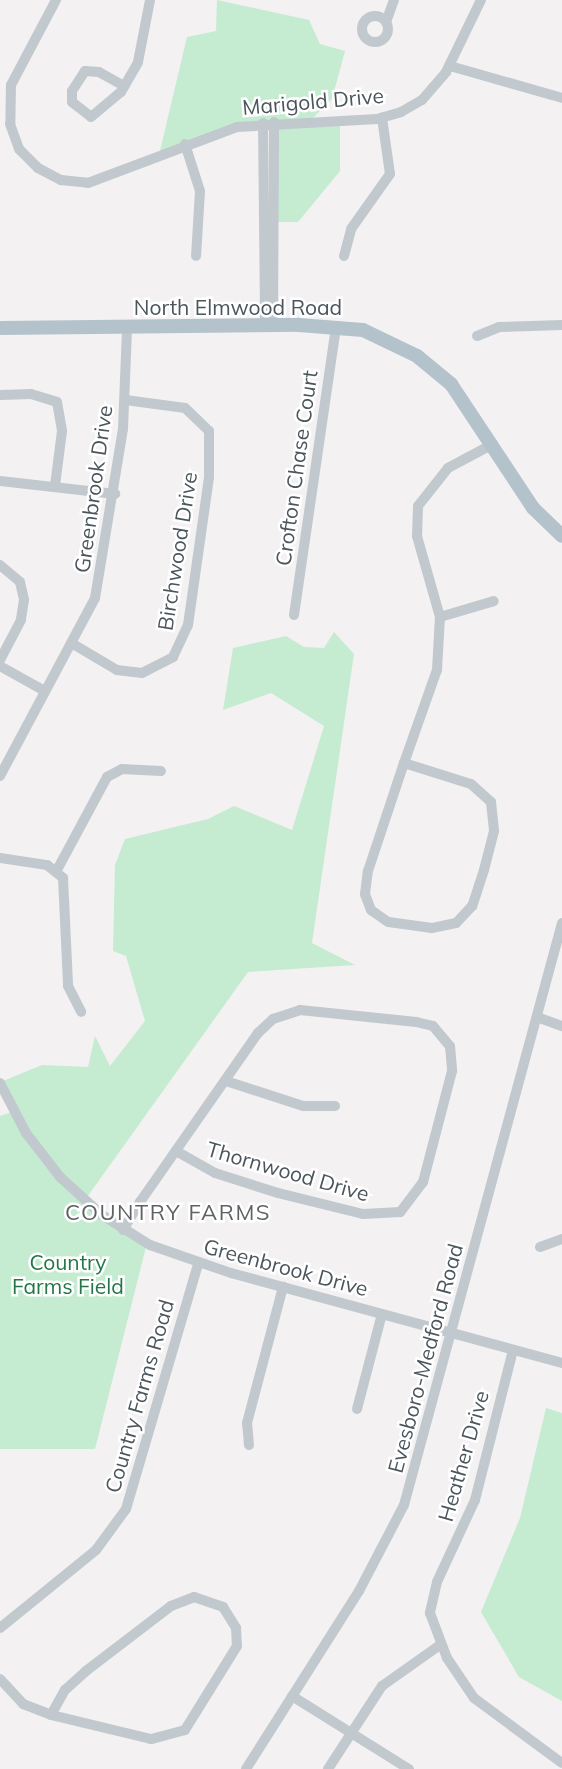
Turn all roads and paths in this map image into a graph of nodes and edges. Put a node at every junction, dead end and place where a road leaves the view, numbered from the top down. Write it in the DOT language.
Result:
graph roads {
  1 [pos="56,0"];
  2 [pos="150,0"];
  3 [pos="394,0"];
  4 [pos="481,0"];
  5 [pos="386,22"];
  6 [pos="450,66"];
  7 [pos="124,86"];
  8 [pos="562,98"];
  9 [pos="382,118"];
  10 [pos="5,120"];
  11 [pos="268,122"];
  12 [pos="185,144"];
  13 [pos="196,256"];
  14 [pos="344,256"];
  15 [pos="269,325"];
  16 [pos="562,325"];
  17 [pos="336,327"];
  18 [pos="0,328"];
  19 [pos="127,328"];
  20 [pos="477,336"];
  21 [pos="0,395"];
  22 [pos="126,400"];
  23 [pos="493,444"];
  24 [pos="0,481"];
  25 [pos="55,486"];
  26 [pos="115,494"];
  27 [pos="562,536"];
  28 [pos="0,565"];
  29 [pos="494,601"];
  30 [pos="294,615"];
  31 [pos="440,617"];
  32 [pos="73,644"];
  33 [pos="0,660"];
  34 [pos="0,666"];
  35 [pos="45,692"];
  36 [pos="404,763"];
  37 [pos="1,770"];
  38 [pos="161,771"];
  39 [pos="0,858"];
  40 [pos="57,870"];
  41 [pos="562,923"];
  42 [pos="81,1012"];
  43 [pos="537,1017"];
  44 [pos="562,1026"];
  45 [pos="225,1081"];
  46 [pos="0,1083"];
  47 [pos="335,1106"];
  48 [pos="176,1151"];
  49 [pos="123,1230"];
  50 [pos="562,1239"];
  51 [pos="540,1247"];
  52 [pos="198,1264"];
  53 [pos="283,1287"];
  54 [pos="382,1314"];
  55 [pos="453,1334"];
  56 [pos="513,1350"];
  57 [pos="562,1363"];
  58 [pos="357,1409"];
  59 [pos="249,1445"];
  60 [pos="0,1628"];
  61 [pos="440,1645"];
  62 [pos="0,1679"];
  63 [pos="292,1696"];
  64 [pos="51,1715"];
  65 [pos="350,1732"];
  66 [pos="562,1763"];
  67 [pos="246,1769"];
  68 [pos="328,1769"];
  69 [pos="409,1769"];
  1 -- 10 [label="street, Marigold Drive"];
  2 -- 7 [label="street"];
  3 -- 5 [label="street"];
  4 -- 6 [label="street, Marigold Drive"];
  6 -- 8 [label="street"];
  6 -- 9 [label="street, Marigold Drive"];
  7 -- 7 [label="street"];
  9 -- 11 [label="street, Marigold Drive"];
  9 -- 14 [label="street"];
  10 -- 12 [label="street, Marigold Drive"];
  11 -- 12 [label="street, Marigold Drive"];
  11 -- 15 [label="street"];
  12 -- 13 [label="street"];
  15 -- 17 [label="main road, North Elmwood Road"];
  15 -- 19 [label="main road, North Elmwood Road"];
  16 -- 20 [label="street"];
  17 -- 23 [label="main road, North Elmwood Road"];
  17 -- 30 [label="street, Crofton Chase Court"];
  18 -- 19 [label="main road, North Elmwood Road"];
  19 -- 22 [label="street, Greenbrook Drive"];
  21 -- 25 [label="street"];
  22 -- 26 [label="street, Greenbrook Drive"];
  22 -- 32 [label="street, Birchwood Drive"];
  23 -- 27 [label="main road, North Elmwood Road"];
  23 -- 31 [label="street"];
  24 -- 25 [label="street"];
  25 -- 26 [label="street"];
  26 -- 32 [label="street, Greenbrook Drive"];
  28 -- 33 [label="street"];
  29 -- 31 [label="street"];
  31 -- 36 [label="street"];
  32 -- 35 [label="street, Greenbrook Drive"];
  34 -- 35 [label="street"];
  35 -- 37 [label="street, Greenbrook Drive"];
  36 -- 36 [label="street"];
  38 -- 40 [label="street"];
  39 -- 40 [label="street"];
  40 -- 42 [label="street"];
  41 -- 43 [label="street, Evesboro-Medford Road"];
  43 -- 44 [label="street"];
  43 -- 55 [label="street, Evesboro-Medford Road"];
  45 -- 47 [label="street"];
  45 -- 48 [label="street, Thornwood Drive"];
  45 -- 48 [label="street, Thornwood Drive"];
  46 -- 49 [label="street, Greenbrook Drive"];
  48 -- 49 [label="street, Thornwood Drive"];
  49 -- 52 [label="street, Greenbrook Drive"];
  50 -- 51 [label="street"];
  52 -- 53 [label="street, Greenbrook Drive"];
  52 -- 60 [label="street, Country Farms Road"];
  53 -- 54 [label="street, Greenbrook Drive"];
  53 -- 59 [label="street"];
  54 -- 55 [label="street, Greenbrook Drive"];
  54 -- 58 [label="street"];
  55 -- 56 [label="street, Greenbrook Drive"];
  55 -- 63 [label="street, Evesboro-Medford Road"];
  56 -- 57 [label="street, Greenbrook Drive"];
  56 -- 61 [label="street, Heather Drive"];
  61 -- 65 [label="street"];
  61 -- 66 [label="street, Heather Drive"];
  62 -- 64 [label="street"];
  63 -- 65 [label="street"];
  63 -- 67 [label="street, Evesboro-Medford Road"];
  64 -- 64 [label="street"];
  65 -- 68 [label="street"];
  65 -- 69 [label="street"];
}
